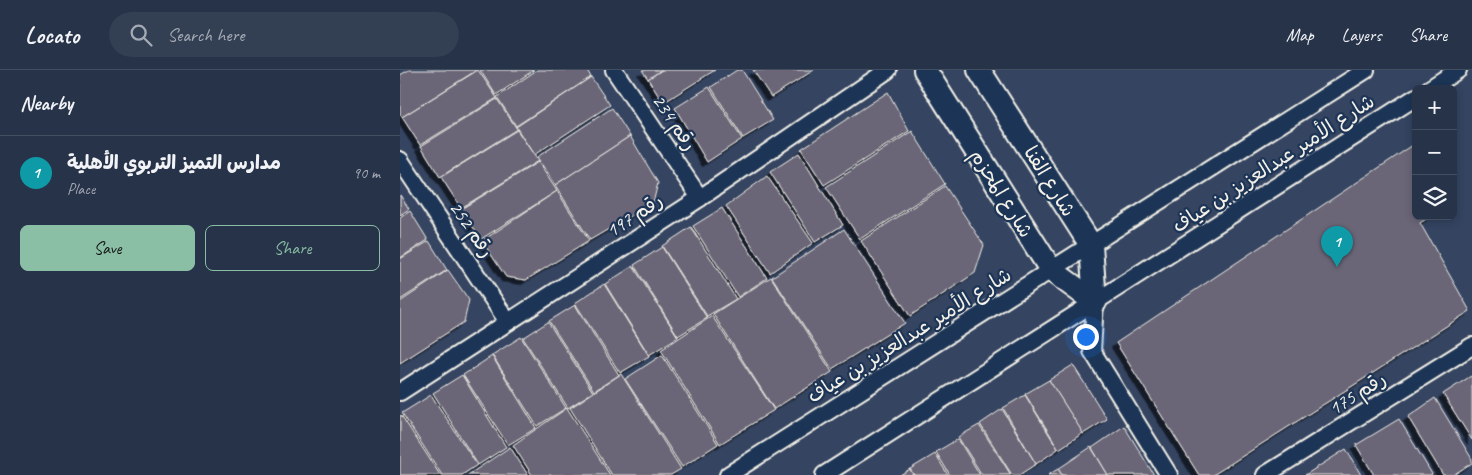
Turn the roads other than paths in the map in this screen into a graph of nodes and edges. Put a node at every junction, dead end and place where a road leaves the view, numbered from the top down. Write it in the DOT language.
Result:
graph roads {
  1 [pos="614,70"];
  2 [pos="888,70"];
  3 [pos="925,70"];
  4 [pos="979,70"];
  5 [pos="1366,70"];
  6 [pos="1458,70"];
  7 [pos="1435,85"];
  8 [pos="1412,100"];
  9 [pos="400,160"];
  10 [pos="700,198"];
  11 [pos="1091,245"];
  12 [pos="1051,270"];
  13 [pos="1095,302"];
  14 [pos="508,322"];
  15 [pos="1472,346"];
  16 [pos="400,392"];
  17 [pos="728,475"];
  18 [pos="824,475"];
  19 [pos="1169,475"];
  20 [pos="1264,475"];
  1 -- 10 [label="street, رقم 234"];
  2 -- 10 [label="street, رقم 197"];
  3 -- 12 [label="street, شارع المحزم"];
  4 -- 11 [label="street, شارع القنا"];
  5 -- 11 [label="street, شارع الأمير عبدالعزيز بن عياف"];
  6 -- 7 [label="street"];
  8 -- 13 [label="street, شارع الأمير عبدالعزيز بن عياف"];
  9 -- 14 [label="street, رقم 252"];
  10 -- 14 [label="street, رقم 197"];
  11 -- 12 [label="street, شارع الأمير عبدالعزيز بن عياف"];
  11 -- 13 [label="street, شارع القنا"];
  12 -- 13 [label="street, شارع المحزم"];
  12 -- 17 [label="street, شارع الأمير عبدالعزيز بن عياف"];
  13 -- 18 [label="street, شارع الأمير عبدالعزيز بن عياف"];
  13 -- 19 [label="street"];
  14 -- 16 [label="street, رقم 197"];
  15 -- 20 [label="street, رقم 175"];
}
